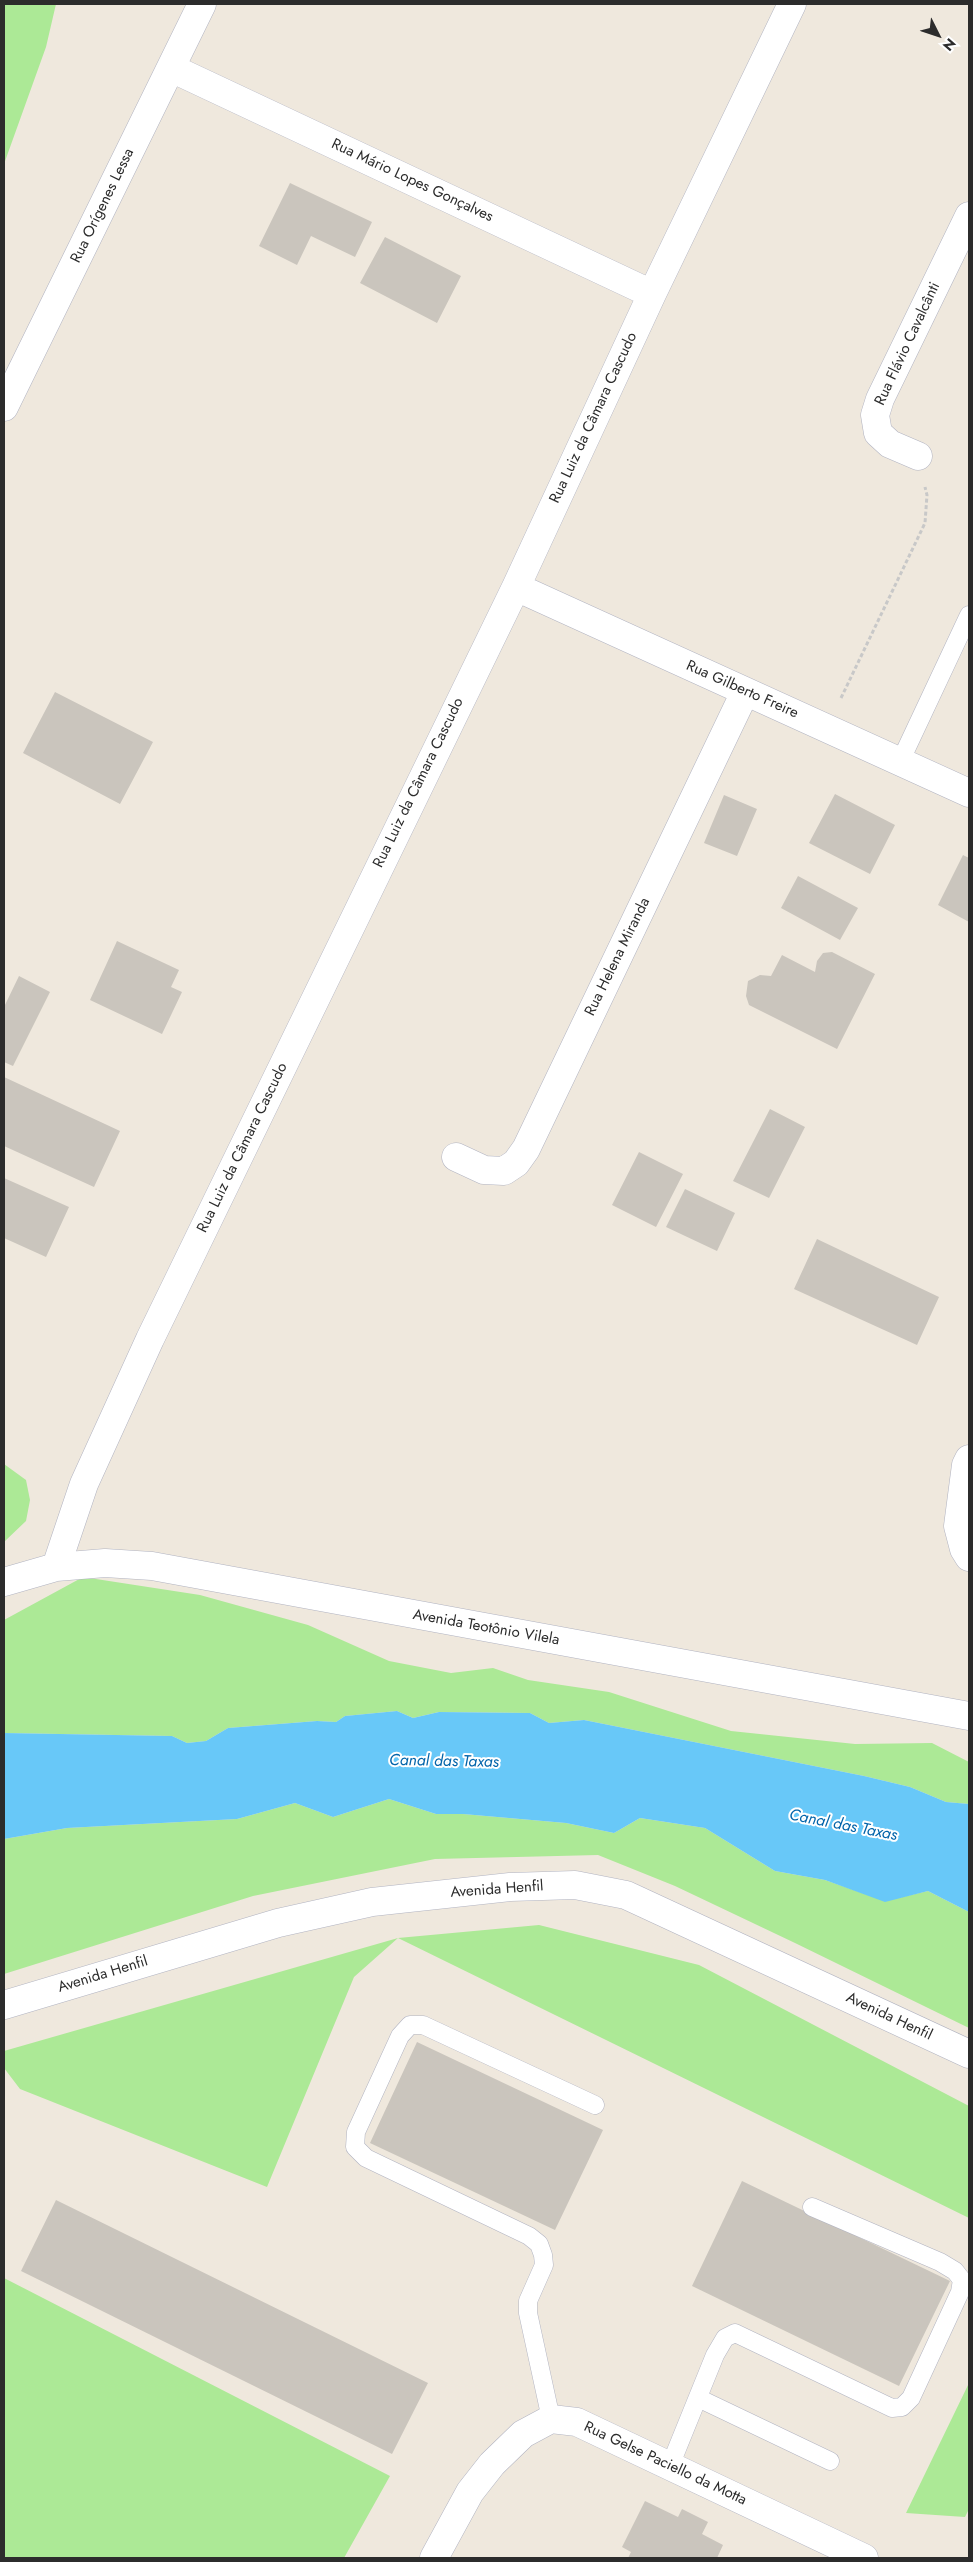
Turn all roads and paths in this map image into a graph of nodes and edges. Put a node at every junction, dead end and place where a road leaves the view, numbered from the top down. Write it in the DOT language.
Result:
graph roads {
  1 [pos="202,4"];
  2 [pos="792,4"];
  3 [pos="172,68"];
  4 [pos="969,216"];
  5 [pos="652,294"];
  6 [pos="4,407"];
  7 [pos="918,456"];
  8 [pos="516,587"];
  9 [pos="969,614"];
  10 [pos="745,692"];
  11 [pos="826,728"];
  12 [pos="900,762"];
  13 [pos="969,793"];
  14 [pos="456,1157"];
  15 [pos="969,1459"];
  16 [pos="969,1557"];
  17 [pos="56,1567"];
  18 [pos="4,1582"];
  19 [pos="969,1716"];
  20 [pos="4,2005"];
  21 [pos="969,2054"];
  22 [pos="595,2106"];
  23 [pos="812,2207"];
  24 [pos="698,2398"];
  25 [pos="551,2419"];
  26 [pos="830,2461"];
  27 [pos="670,2466"];
  28 [pos="434,2558"];
  29 [pos="864,2558"];
  1 -- 3 [label="street, Rua Orígenes Lessa"];
  2 -- 5 [label="street, Rua Luiz da Câmara Cascudo"];
  3 -- 5 [label="street, Rua Mário Lopes Gonçalves"];
  3 -- 6 [label="street, Rua Orígenes Lessa"];
  4 -- 7 [label="street, Rua Flávio Cavalcânti"];
  5 -- 8 [label="street, Rua Luiz da Câmara Cascudo"];
  7 -- 11 [label="path"];
  8 -- 10 [label="street, Rua Gilberto Freire"];
  8 -- 17 [label="street, Rua Luiz da Câmara Cascudo"];
  9 -- 12 [label="lane"];
  10 -- 11 [label="street, Rua Gilberto Freire"];
  10 -- 14 [label="street, Rua Helena Miranda"];
  11 -- 12 [label="street, Rua Gilberto Freire"];
  12 -- 13 [label="street, Rua Gilberto Freire"];
  15 -- 16 [label="street"];
  17 -- 18 [label="street, Avenida Teotônio Vilela"];
  17 -- 19 [label="street, Avenida Teotônio Vilela"];
  20 -- 21 [label="street, Avenida Henfil"];
  22 -- 25 [label="lane"];
  23 -- 24 [label="lane"];
  24 -- 26 [label="lane"];
  24 -- 27 [label="lane"];
  25 -- 27 [label="street, Rua Gelse Paciello da Motta"];
  25 -- 28 [label="street"];
  27 -- 29 [label="street, Rua Gelse Paciello da Motta"];
}
